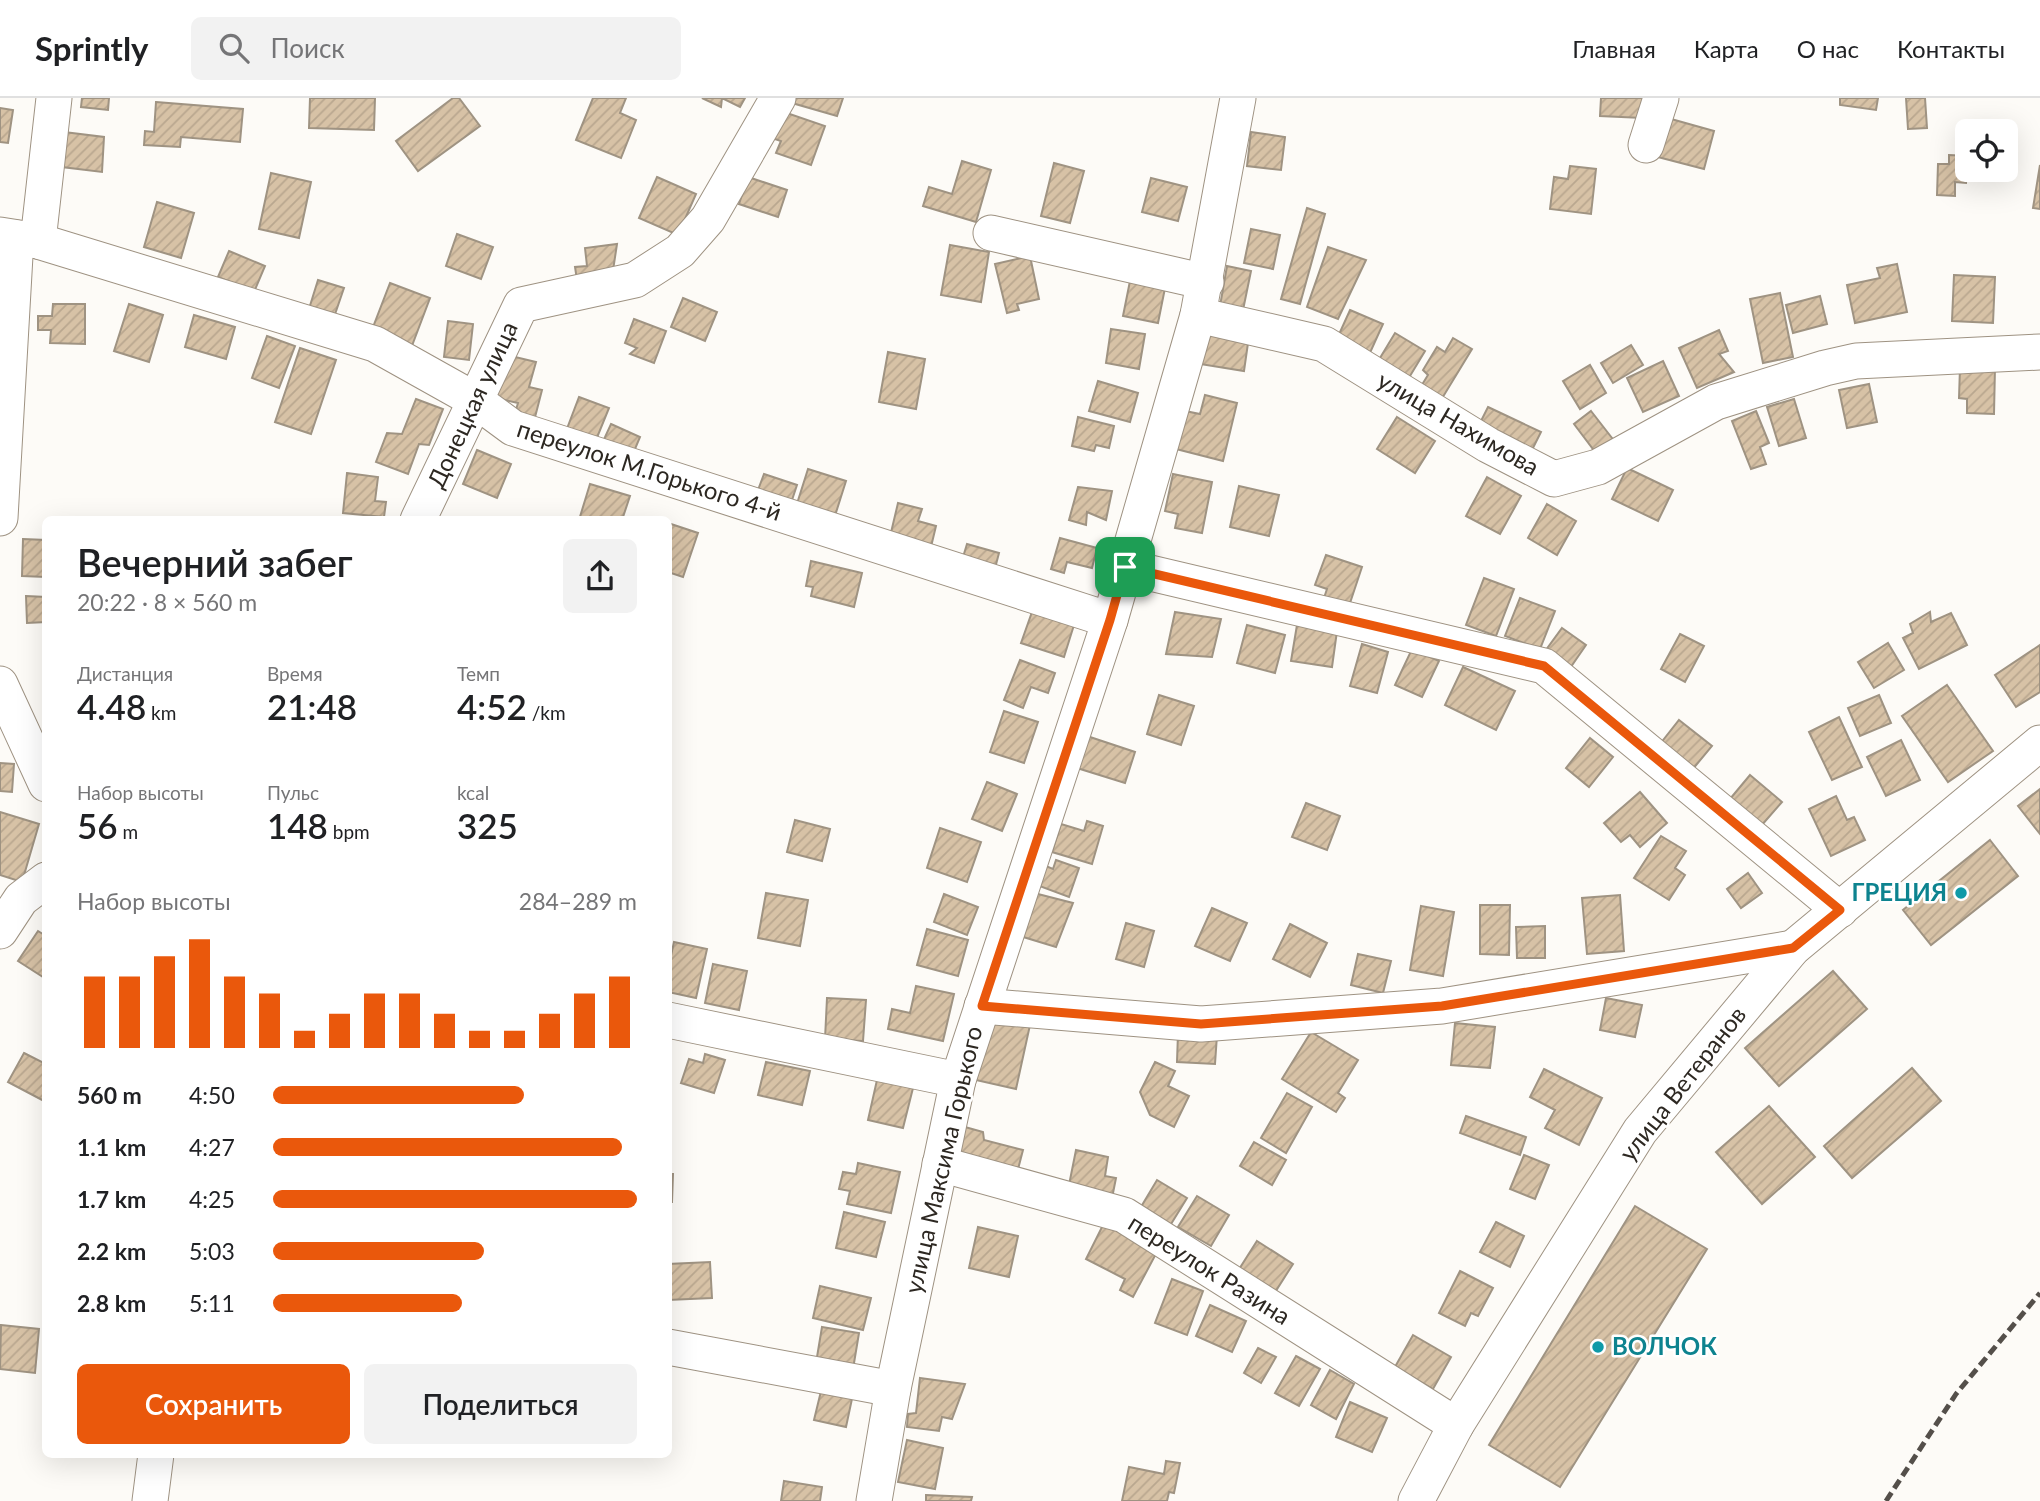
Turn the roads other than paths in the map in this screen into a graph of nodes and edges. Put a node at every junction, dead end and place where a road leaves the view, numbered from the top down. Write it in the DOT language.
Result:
graph roads {
  1 [pos="54,98"];
  2 [pos="778,98"];
  3 [pos="1238,98"];
  4 [pos="1661,98"];
  5 [pos="1646,145"];
  6 [pos="991,233"];
  7 [pos="18,238"];
  8 [pos="1202,299"];
  9 [pos="2040,352"];
  10 [pos="475,400"];
  11 [pos="420,516"];
  12 [pos="0,518"];
  13 [pos="1125,567"];
  14 [pos="1110,620"];
  15 [pos="0,684"];
  16 [pos="2040,743"];
  17 [pos="42,775"];
  18 [pos="22,892"];
  19 [pos="1840,910"];
  20 [pos="0,931"];
  21 [pos="1793,948"];
  22 [pos="982,1006"];
  23 [pos="672,1021"];
  24 [pos="958,1080"];
  25 [pos="940,1164"];
  26 [pos="672,1348"];
  27 [pos="893,1389"];
  28 [pos="1456,1426"];
  29 [pos="155,1458"];
  30 [pos="150,1501"];
  31 [pos="874,1501"];
  32 [pos="1416,1501"];
  1 -- 7 [label="street"];
  2 -- 10 [label="street, Донецкая улица"];
  3 -- 8 [label="street, улица Максима Горького"];
  4 -- 5 [label="street"];
  6 -- 8 [label="street, улица Нахимова"];
  7 -- 10 [label="street, переулок М.Горького 4-й"];
  7 -- 12 [label="street"];
  8 -- 9 [label="street, улица Нахимова"];
  8 -- 13 [label="street, улица Максима Горького"];
  10 -- 11 [label="street, Донецкая улица"];
  10 -- 14 [label="street, переулок М.Горького 4-й"];
  13 -- 14 [label="street, улица Максима Горького"];
  13 -- 19 [label="street"];
  14 -- 22 [label="street, улица Максима Горького"];
  15 -- 17 [label="street"];
  16 -- 19 [label="street, улица Ветеранов"];
  18 -- 20 [label="street"];
  19 -- 21 [label="street, улица Ветеранов"];
  21 -- 22 [label="street"];
  21 -- 28 [label="street, улица Ветеранов"];
  22 -- 24 [label="street, улица Максима Горького"];
  23 -- 24 [label="street"];
  24 -- 25 [label="street, улица Максима Горького"];
  25 -- 27 [label="street, улица Максима Горького"];
  25 -- 28 [label="street, переулок Разина"];
  26 -- 27 [label="street"];
  27 -- 31 [label="street, улица Максима Горького"];
  28 -- 32 [label="street, улица Ветеранов"];
  29 -- 30 [label="street"];
}
